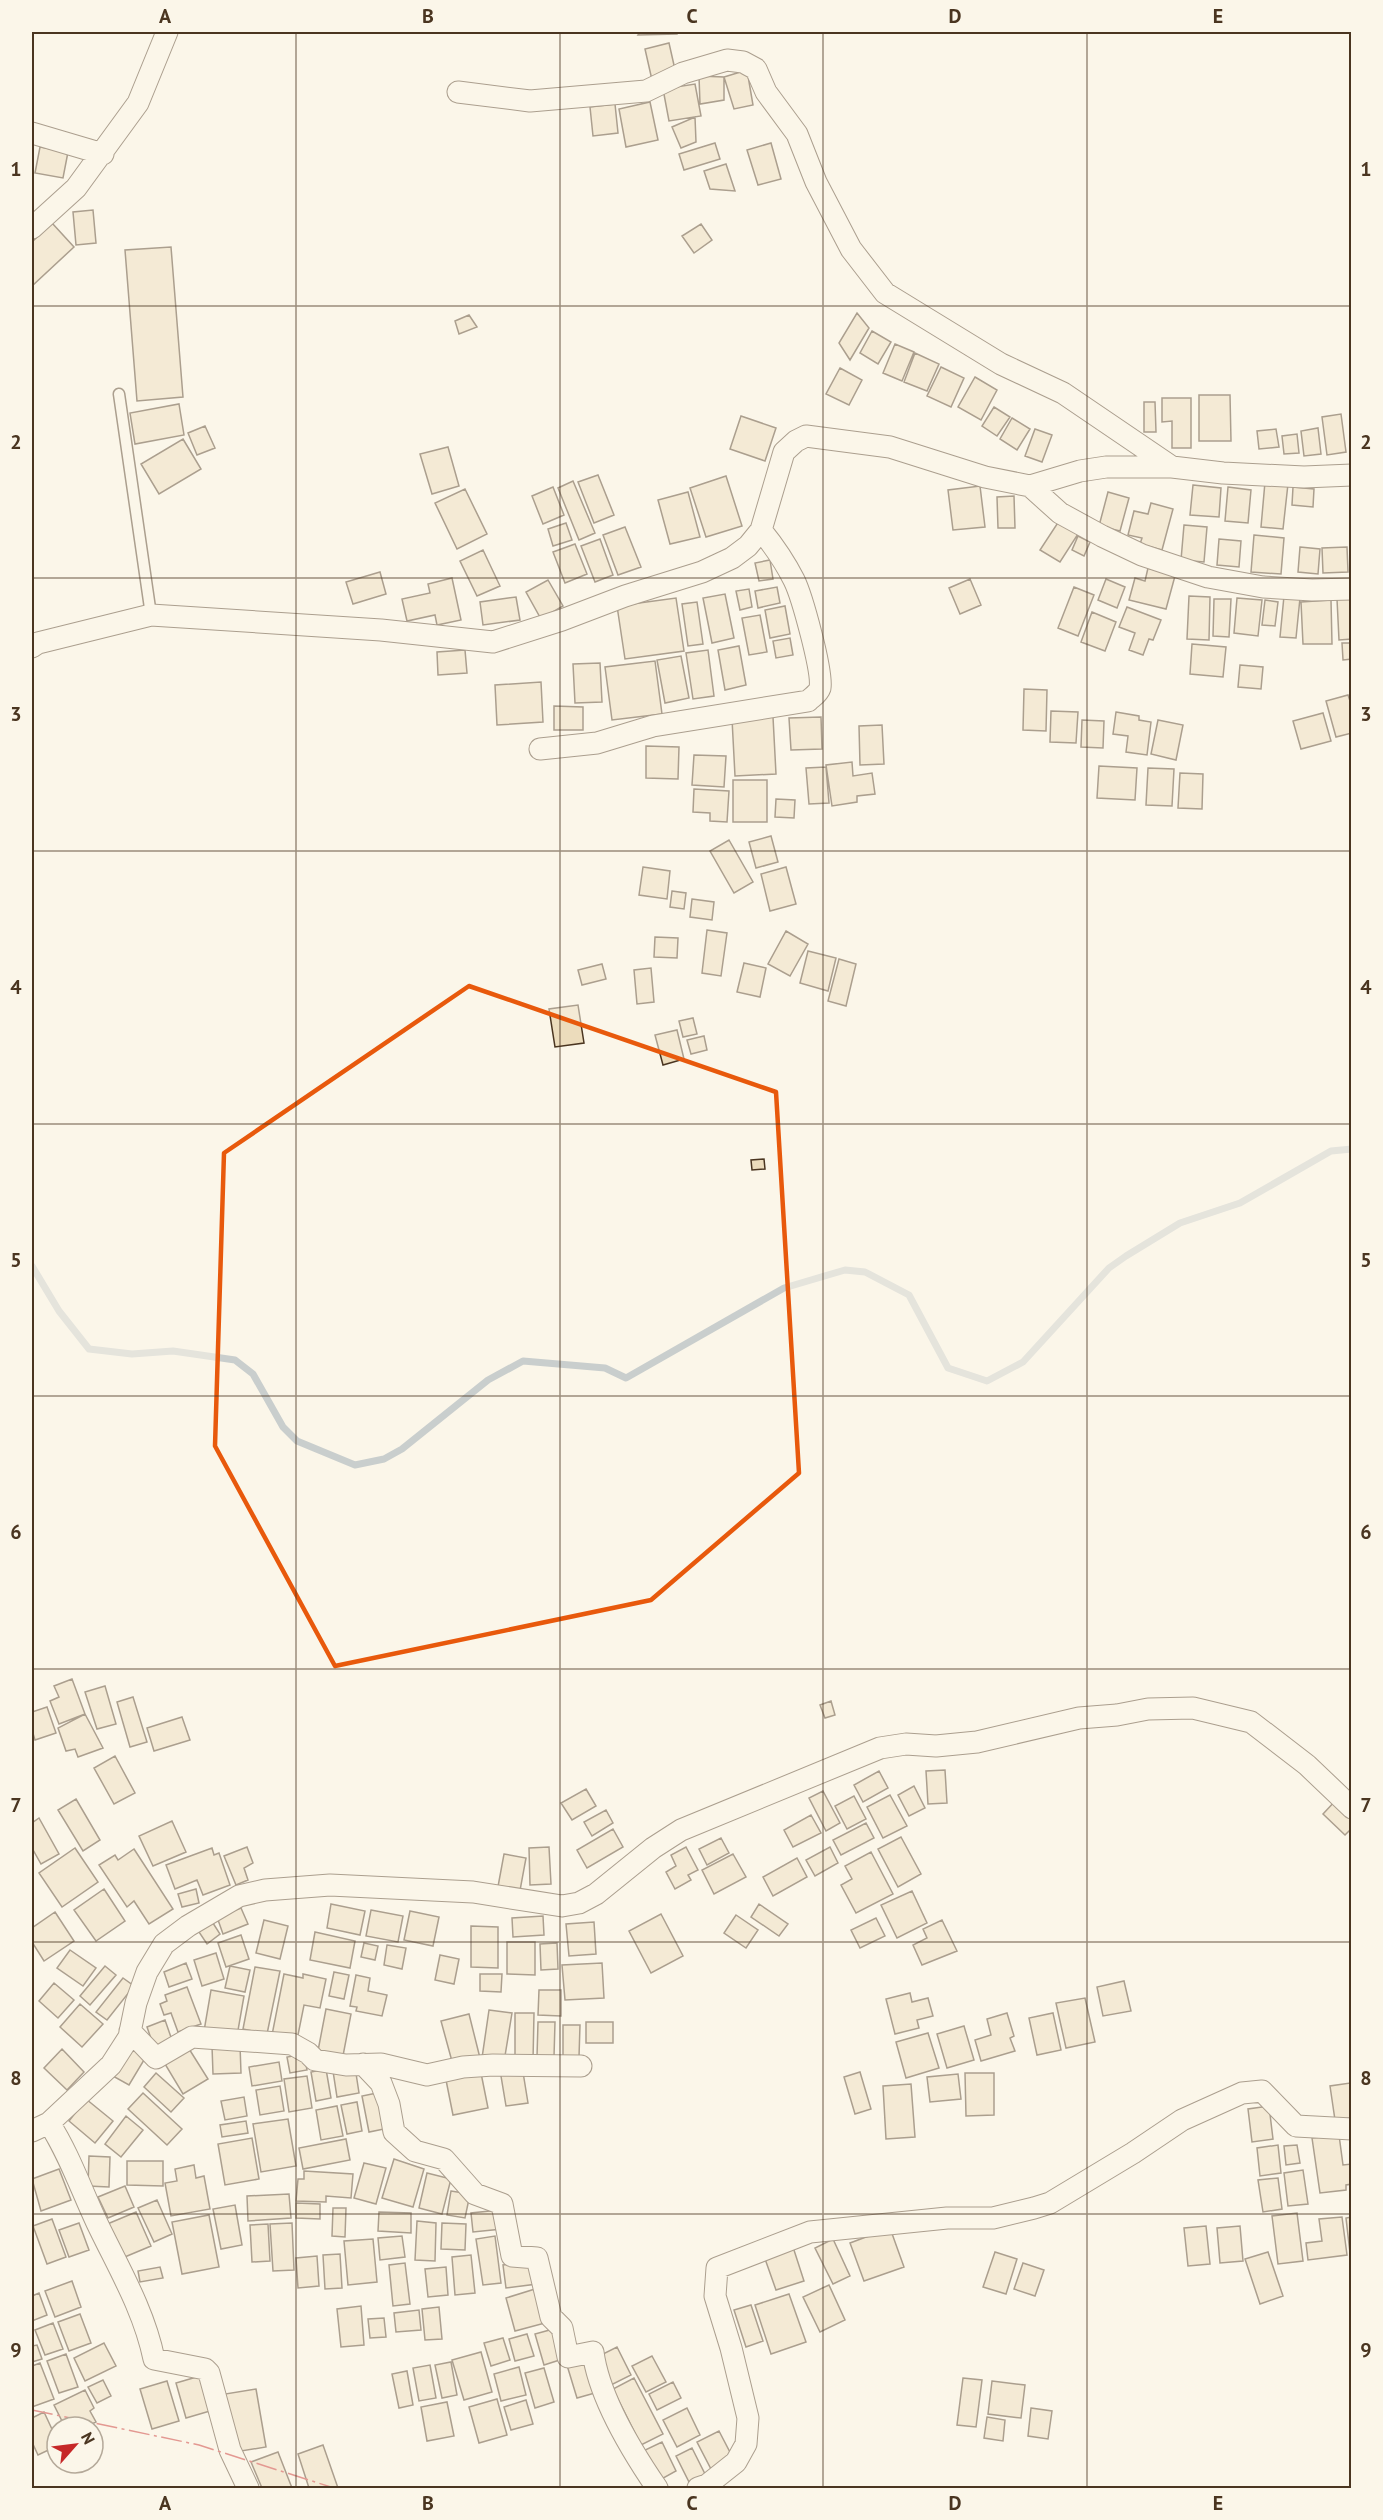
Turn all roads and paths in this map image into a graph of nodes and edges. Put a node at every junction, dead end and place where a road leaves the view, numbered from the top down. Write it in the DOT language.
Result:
graph roads {
  1 [pos="167,32"];
  2 [pos="458,92"];
  3 [pos="32,133"];
  4 [pos="103,154"];
  5 [pos="32,228"];
  6 [pos="119,394"];
  7 [pos="1172,467"];
  8 [pos="1352,475"];
  9 [pos="1030,486"];
  10 [pos="761,530"];
  11 [pos="1352,589"];
  12 [pos="151,615"];
  13 [pos="32,647"];
  14 [pos="540,749"];
  15 [pos="1352,1808"];
  16 [pos="130,2031"];
  17 [pos="363,2064"];
  18 [pos="581,2066"];
  19 [pos="40,2127"];
  20 [pos="1352,2129"];
  21 [pos="248,2488"];
  22 [pos="657,2488"];
  23 [pos="698,2488"];
  1 -- 4 [label="street"];
  2 -- 7 [label="street"];
  3 -- 4 [label="street"];
  4 -- 5 [label="street"];
  6 -- 12 [label="lane"];
  7 -- 8 [label="street"];
  7 -- 9 [label="street"];
  9 -- 10 [label="street"];
  9 -- 11 [label="street"];
  10 -- 12 [label="street"];
  10 -- 14 [label="street"];
  12 -- 13 [label="street"];
  15 -- 16 [label="street"];
  16 -- 17 [label="street"];
  16 -- 19 [label="street"];
  17 -- 18 [label="street"];
  17 -- 22 [label="street"];
  19 -- 21 [label="street"];
  20 -- 23 [label="street"];
}
